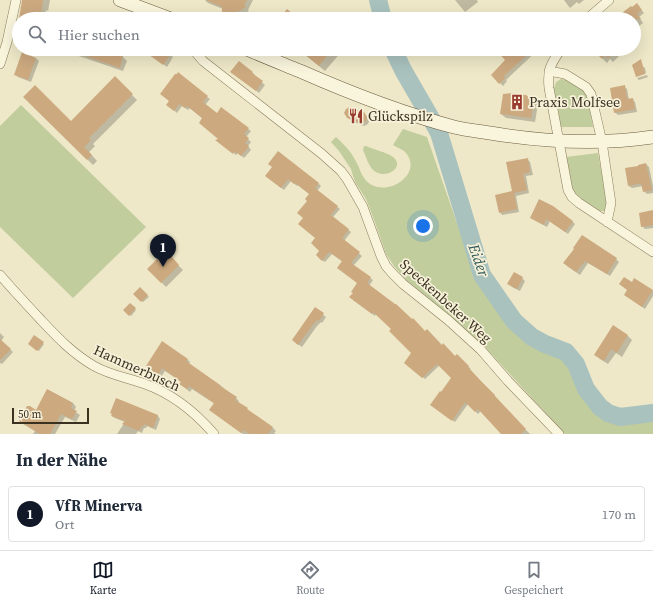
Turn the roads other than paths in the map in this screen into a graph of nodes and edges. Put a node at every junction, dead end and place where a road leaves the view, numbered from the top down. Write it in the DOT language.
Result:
graph roads {
  1 [pos="16,0"];
  2 [pos="120,0"];
  3 [pos="609,0"];
  4 [pos="13,12"];
  5 [pos="152,12"];
  6 [pos="595,12"];
  7 [pos="12,19"];
  8 [pos="199,56"];
  9 [pos="263,56"];
  10 [pos="556,56"];
  11 [pos="0,64"];
  12 [pos="549,71"];
  13 [pos="653,137"];
  14 [pos="558,141"];
  15 [pos="602,142"];
  16 [pos="607,222"];
  17 [pos="653,252"];
  18 [pos="0,275"];
  19 [pos="214,434"];
  20 [pos="558,434"];
  1 -- 4 [label="street"];
  2 -- 5 [label="main road"];
  3 -- 6 [label="street"];
  7 -- 11 [label="street"];
  8 -- 20 [label="street, Speckenbeker Weg"];
  9 -- 14 [label="main road"];
  10 -- 12 [label="street"];
  12 -- 14 [label="street"];
  12 -- 15 [label="street"];
  13 -- 15 [label="main road"];
  14 -- 15 [label="main road"];
  14 -- 16 [label="street"];
  15 -- 16 [label="street"];
  16 -- 17 [label="street"];
  18 -- 19 [label="street, Hammerbusch"];
}
